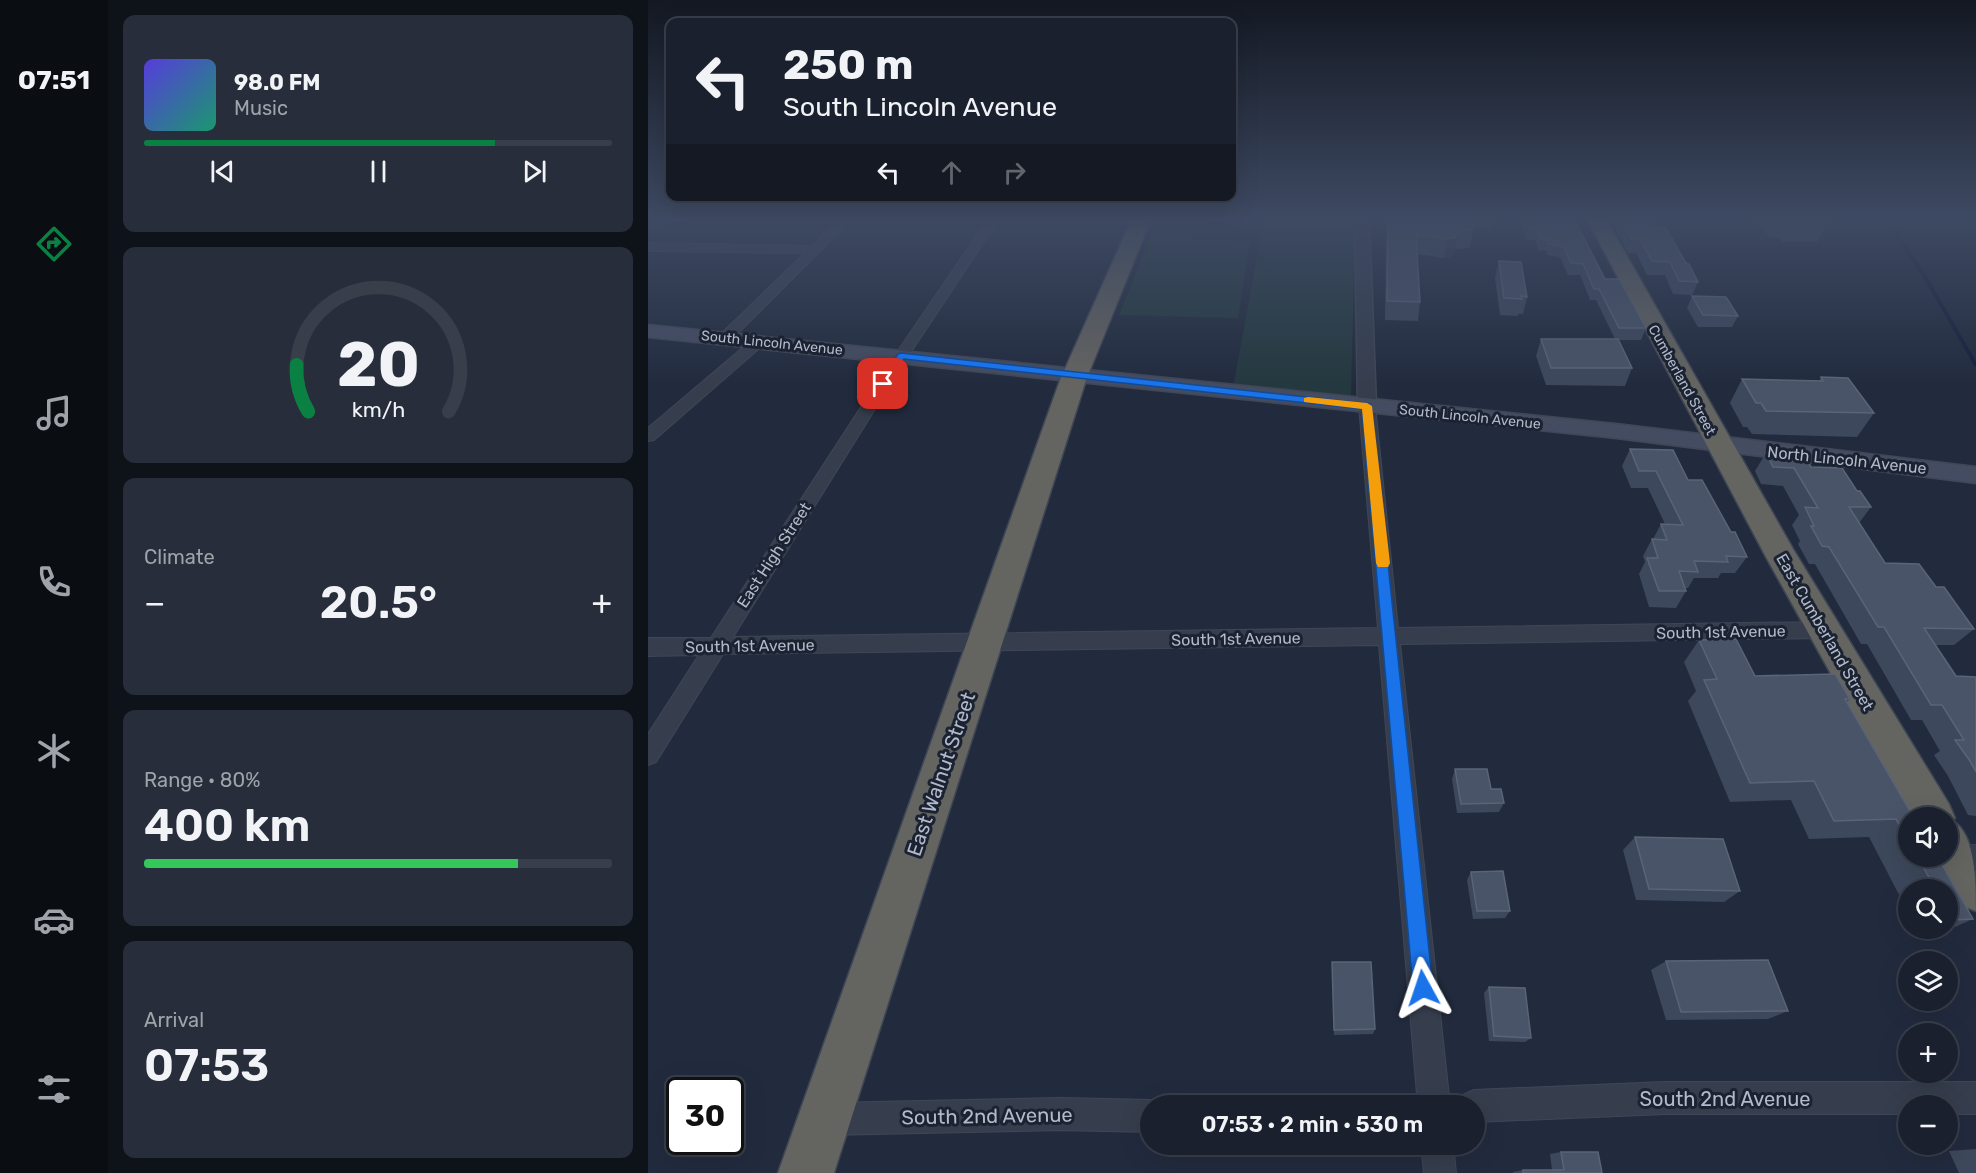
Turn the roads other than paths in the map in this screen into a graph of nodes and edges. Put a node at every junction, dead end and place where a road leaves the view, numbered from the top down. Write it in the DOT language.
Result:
graph roads {
  1 [pos="791,274"];
  2 [pos="957,274"];
  3 [pos="1118,274"];
  4 [pos="1363,274"];
  5 [pos="1626,274"];
  6 [pos="648,331"];
  7 [pos="724,339"];
  8 [pos="758,342"];
  9 [pos="901,356"];
  10 [pos="1075,375"];
  11 [pos="1367,406"];
  12 [pos="648,436"];
  13 [pos="1719,445"];
  14 [pos="1976,475"];
  15 [pos="1823,630"];
  16 [pos="1390,635"];
  17 [pos="986,644"];
  18 [pos="715,646"];
  19 [pos="648,647"];
  20 [pos="648,754"];
  21 [pos="1928,807"];
  22 [pos="1433,1095"];
  23 [pos="1976,1098"];
  24 [pos="1485,1106"];
  25 [pos="1140,1116"];
  26 [pos="824,1119"];
  27 [pos="1438,1155"];
  28 [pos="806,1173"];
  29 [pos="1440,1173"];
  1 -- 7 [label="street"];
  2 -- 9 [label="street, East High Street"];
  3 -- 10 [label="highway, East Walnut Street"];
  4 -- 11 [label="street"];
  5 -- 13 [label="highway, Cumberland Street"];
  6 -- 7 [label="main road, South Lincoln Avenue"];
  7 -- 8 [label="main road, South Lincoln Avenue"];
  8 -- 9 [label="main road, South Lincoln Avenue"];
  8 -- 12 [label="street"];
  9 -- 10 [label="main road, South Lincoln Avenue"];
  9 -- 18 [label="street, East High Street"];
  10 -- 11 [label="main road, South Lincoln Avenue"];
  10 -- 17 [label="highway, East Walnut Street"];
  11 -- 13 [label="main road, South Lincoln Avenue"];
  11 -- 16 [label="street"];
  13 -- 14 [label="main road, North Lincoln Avenue"];
  13 -- 15 [label="highway, East Cumberland Street"];
  15 -- 16 [label="street, South 1st Avenue"];
  15 -- 21 [label="highway, East Cumberland Street"];
  16 -- 17 [label="street, South 1st Avenue"];
  16 -- 22 [label="street"];
  17 -- 18 [label="street, South 1st Avenue"];
  17 -- 26 [label="highway, East Walnut Street"];
  18 -- 19 [label="street, South 1st Avenue"];
  18 -- 20 [label="street, East High Street"];
  23 -- 24 [label="street, South 2nd Avenue"];
  25 -- 26 [label="street, South 2nd Avenue"];
  26 -- 28 [label="highway, East Walnut Street"];
  27 -- 29 [label="street"];
}
